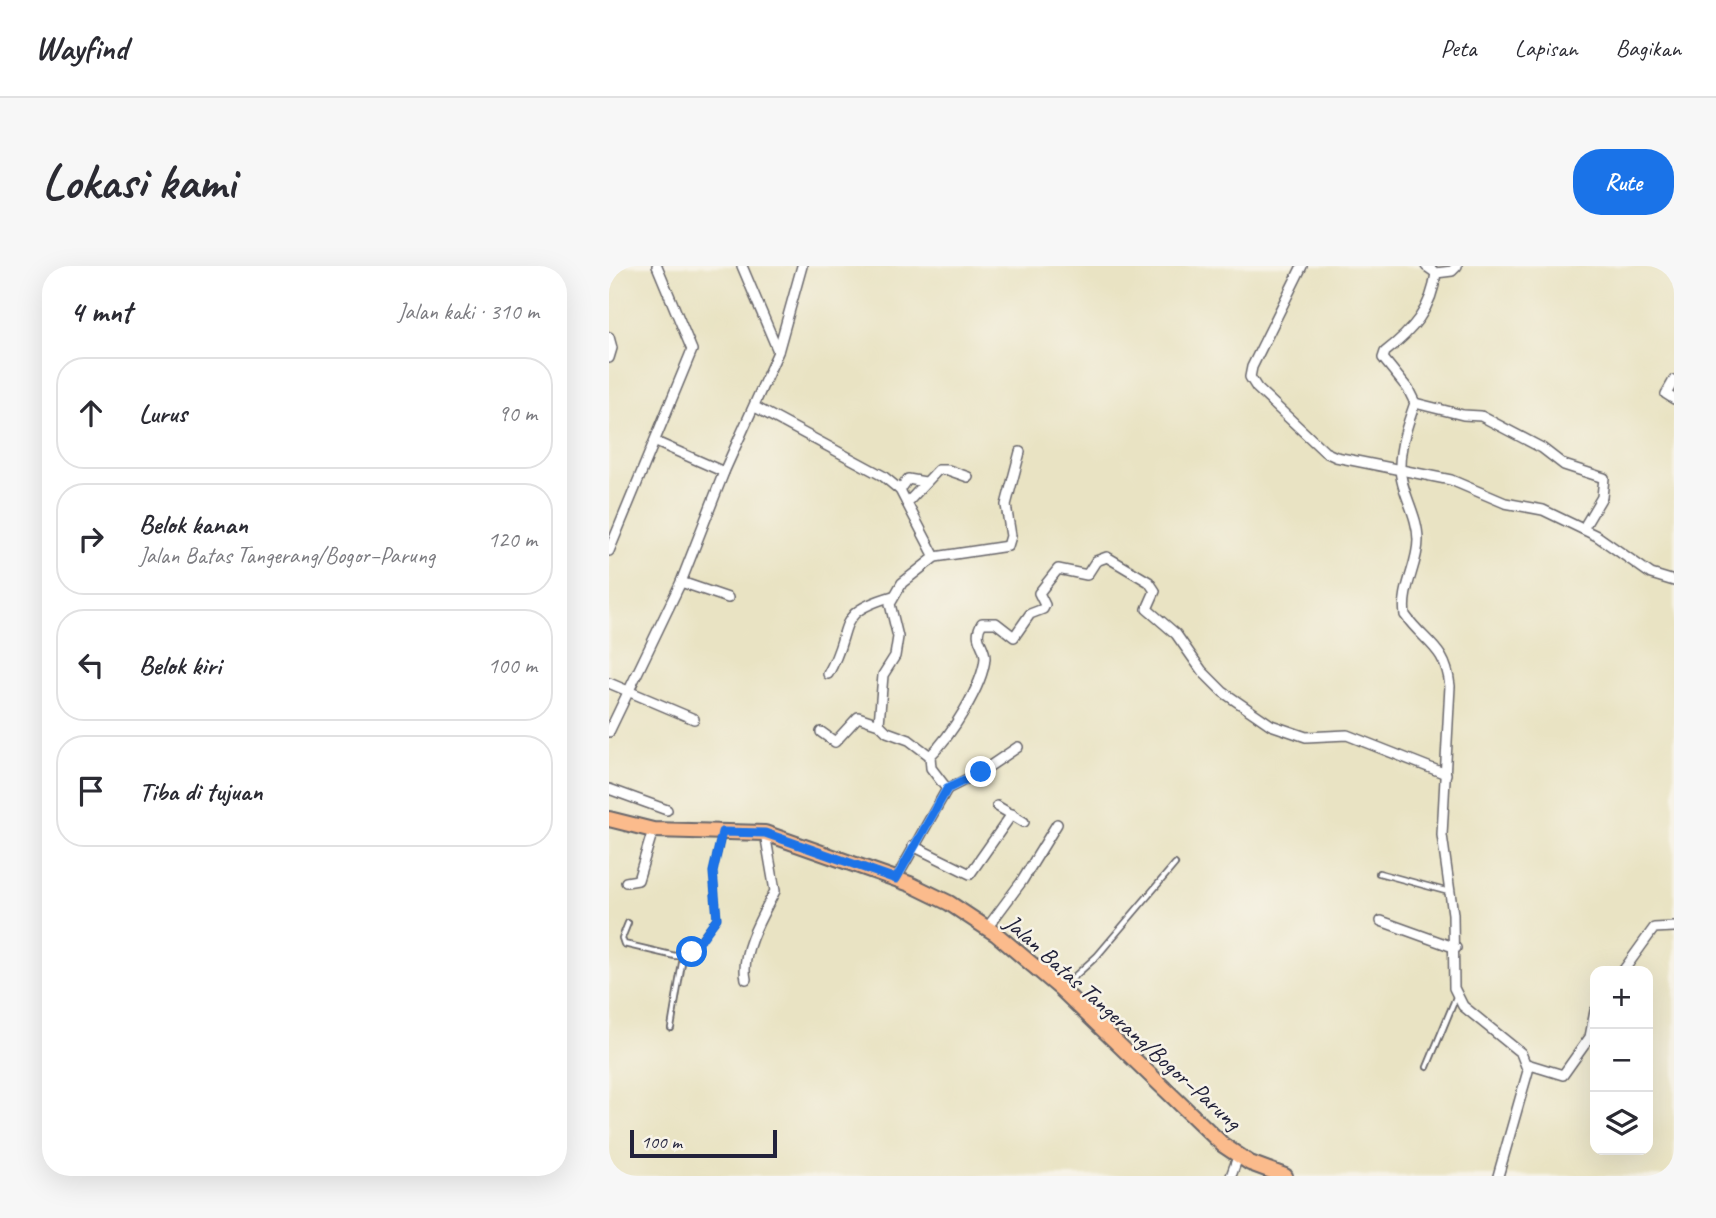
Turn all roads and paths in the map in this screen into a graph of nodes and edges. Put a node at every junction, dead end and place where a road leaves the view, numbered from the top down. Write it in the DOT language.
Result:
graph roads {
  1 [pos="657,266"];
  2 [pos="742,266"];
  3 [pos="802,266"];
  4 [pos="1302,266"];
  5 [pos="1426,266"];
  6 [pos="1457,266"];
  7 [pos="1436,273"];
  8 [pos="609,337"];
  9 [pos="778,352"];
  10 [pos="609,358"];
  11 [pos="1674,380"];
  12 [pos="1674,400"];
  13 [pos="1415,403"];
  14 [pos="755,407"];
  15 [pos="656,442"];
  16 [pos="1020,452"];
  17 [pos="1399,468"];
  18 [pos="724,472"];
  19 [pos="968,477"];
  20 [pos="925,481"];
  21 [pos="900,490"];
  22 [pos="907,503"];
  23 [pos="1583,529"];
  24 [pos="611,537"];
  25 [pos="609,551"];
  26 [pos="935,557"];
  27 [pos="1674,581"];
  28 [pos="681,582"];
  29 [pos="893,596"];
  30 [pos="728,598"];
  31 [pos="828,674"];
  32 [pos="609,683"];
  33 [pos="628,690"];
  34 [pos="695,719"];
  35 [pos="879,724"];
  36 [pos="609,732"];
  37 [pos="821,732"];
  38 [pos="1018,747"];
  39 [pos="930,756"];
  40 [pos="1446,775"];
  41 [pos="609,789"];
  42 [pos="947,789"];
  43 [pos="997,806"];
  44 [pos="667,810"];
  45 [pos="1012,814"];
  46 [pos="609,819"];
  47 [pos="1024,822"];
  48 [pos="1057,824"];
  49 [pos="653,830"];
  50 [pos="722,832"];
  51 [pos="765,833"];
  52 [pos="913,846"];
  53 [pos="1175,864"];
  54 [pos="1380,873"];
  55 [pos="896,879"];
  56 [pos="626,882"];
  57 [pos="1450,892"];
  58 [pos="1381,921"];
  59 [pos="628,923"];
  60 [pos="1674,927"];
  61 [pos="987,928"];
  62 [pos="1456,948"];
  63 [pos="683,957"];
  64 [pos="1627,966"];
  65 [pos="746,979"];
  66 [pos="1061,989"];
  67 [pos="1456,997"];
  68 [pos="671,1028"];
  69 [pos="1592,1029"];
  70 [pos="1527,1064"];
  71 [pos="1427,1067"];
  72 [pos="1238,1157"];
  73 [pos="1231,1176"];
  74 [pos="1285,1176"];
  75 [pos="1498,1176"];
  1 -- 15 [label="street"];
  2 -- 9 [label="street"];
  3 -- 9 [label="street"];
  4 -- 17 [label="street"];
  5 -- 7 [label="street"];
  6 -- 7 [label="street"];
  7 -- 13 [label="street"];
  8 -- 10 [label="street"];
  9 -- 14 [label="street"];
  11 -- 12 [label="street"];
  13 -- 17 [label="street"];
  13 -- 23 [label="street"];
  14 -- 18 [label="street"];
  14 -- 21 [label="street"];
  15 -- 18 [label="street"];
  15 -- 24 [label="street"];
  16 -- 26 [label="street"];
  17 -- 23 [label="street"];
  17 -- 40 [label="street"];
  18 -- 28 [label="street"];
  19 -- 20 [label="street"];
  20 -- 21 [label="street"];
  20 -- 22 [label="street"];
  21 -- 22 [label="street"];
  22 -- 26 [label="street"];
  23 -- 27 [label="street"];
  24 -- 25 [label="street"];
  26 -- 29 [label="street"];
  28 -- 30 [label="street"];
  28 -- 33 [label="street"];
  29 -- 31 [label="street"];
  29 -- 35 [label="street"];
  32 -- 33 [label="street"];
  33 -- 34 [label="street"];
  33 -- 36 [label="street"];
  35 -- 37 [label="street"];
  35 -- 39 [label="street"];
  38 -- 42 [label="street"];
  39 -- 40 [label="street"];
  39 -- 42 [label="street"];
  40 -- 57 [label="street"];
  41 -- 44 [label="street"];
  42 -- 52 [label="street"];
  43 -- 45 [label="street"];
  45 -- 47 [label="street"];
  45 -- 52 [label="street"];
  46 -- 49 [label="main road, Jalan Batas Tangerang/Bogor–Parung"];
  48 -- 61 [label="street"];
  49 -- 50 [label="main road, Jalan Batas Tangerang/Bogor–Parung"];
  49 -- 56 [label="street"];
  50 -- 51 [label="main road, Jalan Batas Tangerang/Bogor–Parung"];
  50 -- 63 [label="lane"];
  51 -- 55 [label="main road, Jalan Batas Tangerang/Bogor–Parung"];
  51 -- 65 [label="street"];
  52 -- 55 [label="street"];
  53 -- 66 [label="lane"];
  54 -- 57 [label="lane"];
  55 -- 61 [label="main road, Jalan Batas Tangerang/Bogor–Parung"];
  57 -- 62 [label="street"];
  58 -- 62 [label="street"];
  59 -- 63 [label="lane"];
  60 -- 64 [label="street"];
  61 -- 66 [label="main road, Jalan Batas Tangerang/Bogor–Parung"];
  62 -- 67 [label="street"];
  63 -- 68 [label="lane"];
  66 -- 72 [label="main road, Jalan Batas Tangerang/Bogor–Parung"];
  67 -- 70 [label="street"];
  67 -- 71 [label="lane"];
  69 -- 70 [label="street"];
  70 -- 75 [label="street"];
  72 -- 73 [label="street"];
  72 -- 74 [label="main road, Jalan Batas Tangerang/Bogor–Parung"];
}
